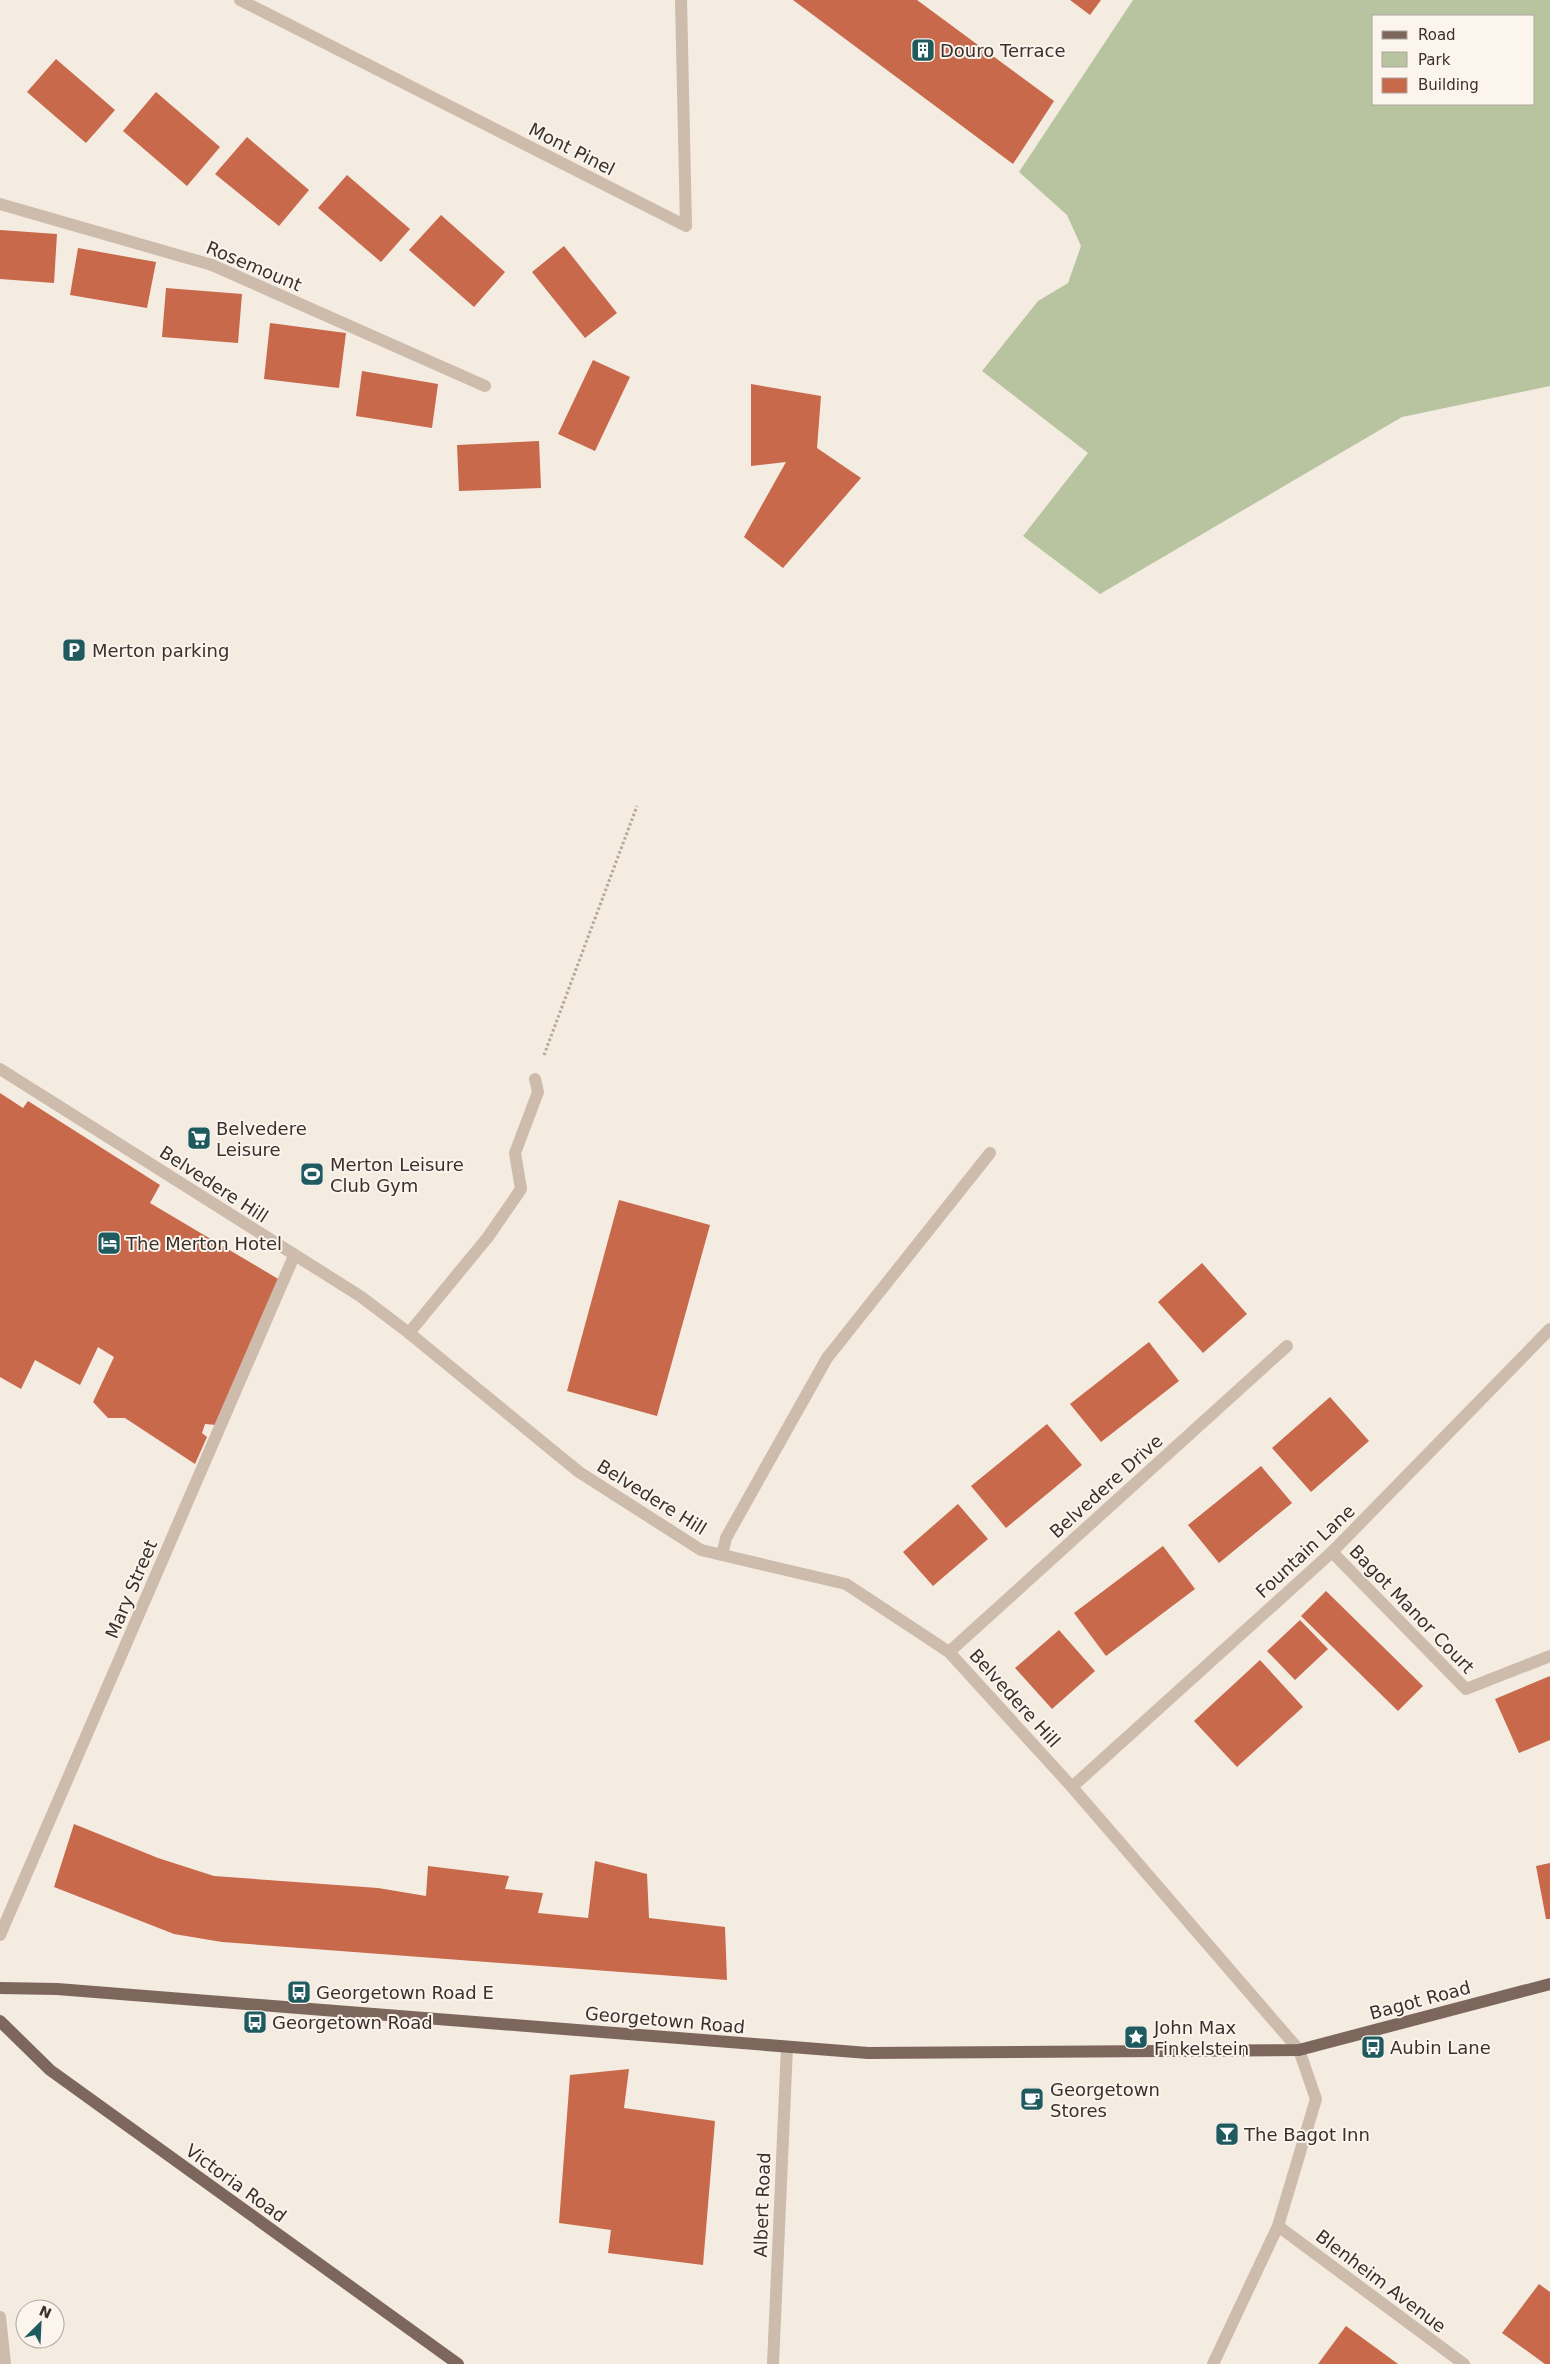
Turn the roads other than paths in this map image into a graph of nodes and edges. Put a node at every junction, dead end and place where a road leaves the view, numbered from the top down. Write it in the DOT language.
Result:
graph roads {
  1 [pos="240,0"];
  2 [pos="681,0"];
  3 [pos="0,204"];
  4 [pos="485,386"];
  5 [pos="0,1069"];
  6 [pos="535,1079"];
  7 [pos="990,1153"];
  8 [pos="294,1256"];
  9 [pos="1550,1329"];
  10 [pos="409,1333"];
  11 [pos="1287,1346"];
  12 [pos="1332,1552"];
  13 [pos="722,1555"];
  14 [pos="949,1652"];
  15 [pos="1550,1656"];
  16 [pos="1072,1787"];
  17 [pos="0,1935"];
  18 [pos="1550,1984"];
  19 [pos="0,1988"];
  20 [pos="0,2021"];
  21 [pos="787,2047"];
  22 [pos="1299,2050"];
  23 [pos="1278,2226"];
  24 [pos="0,2317"];
  25 [pos="5,2364"];
  26 [pos="458,2364"];
  27 [pos="773,2364"];
  28 [pos="1213,2364"];
  29 [pos="1464,2364"];
  1 -- 2 [label="street, Mont Pinel"];
  3 -- 4 [label="street, Rosemount"];
  5 -- 8 [label="street, Belvedere Hill"];
  6 -- 10 [label="street"];
  7 -- 13 [label="street"];
  8 -- 10 [label="street, Belvedere Hill"];
  8 -- 17 [label="street, Mary Street"];
  9 -- 12 [label="street, Fountain Lane"];
  10 -- 13 [label="street, Belvedere Hill"];
  11 -- 14 [label="street, Belvedere Drive"];
  12 -- 15 [label="street, Bagot Manor Court"];
  12 -- 16 [label="street, Fountain Lane"];
  13 -- 14 [label="street, Belvedere Hill"];
  14 -- 16 [label="street, Belvedere Hill"];
  16 -- 22 [label="street, Belvedere Hill"];
  18 -- 22 [label="main road, Bagot Road"];
  19 -- 21 [label="main road, Georgetown Road"];
  20 -- 26 [label="main road, Victoria Road"];
  21 -- 22 [label="main road, Georgetown Road"];
  21 -- 27 [label="street, Albert Road"];
  22 -- 23 [label="street"];
  23 -- 28 [label="street"];
  23 -- 29 [label="street, Blenheim Avenue"];
  24 -- 25 [label="street"];
}
